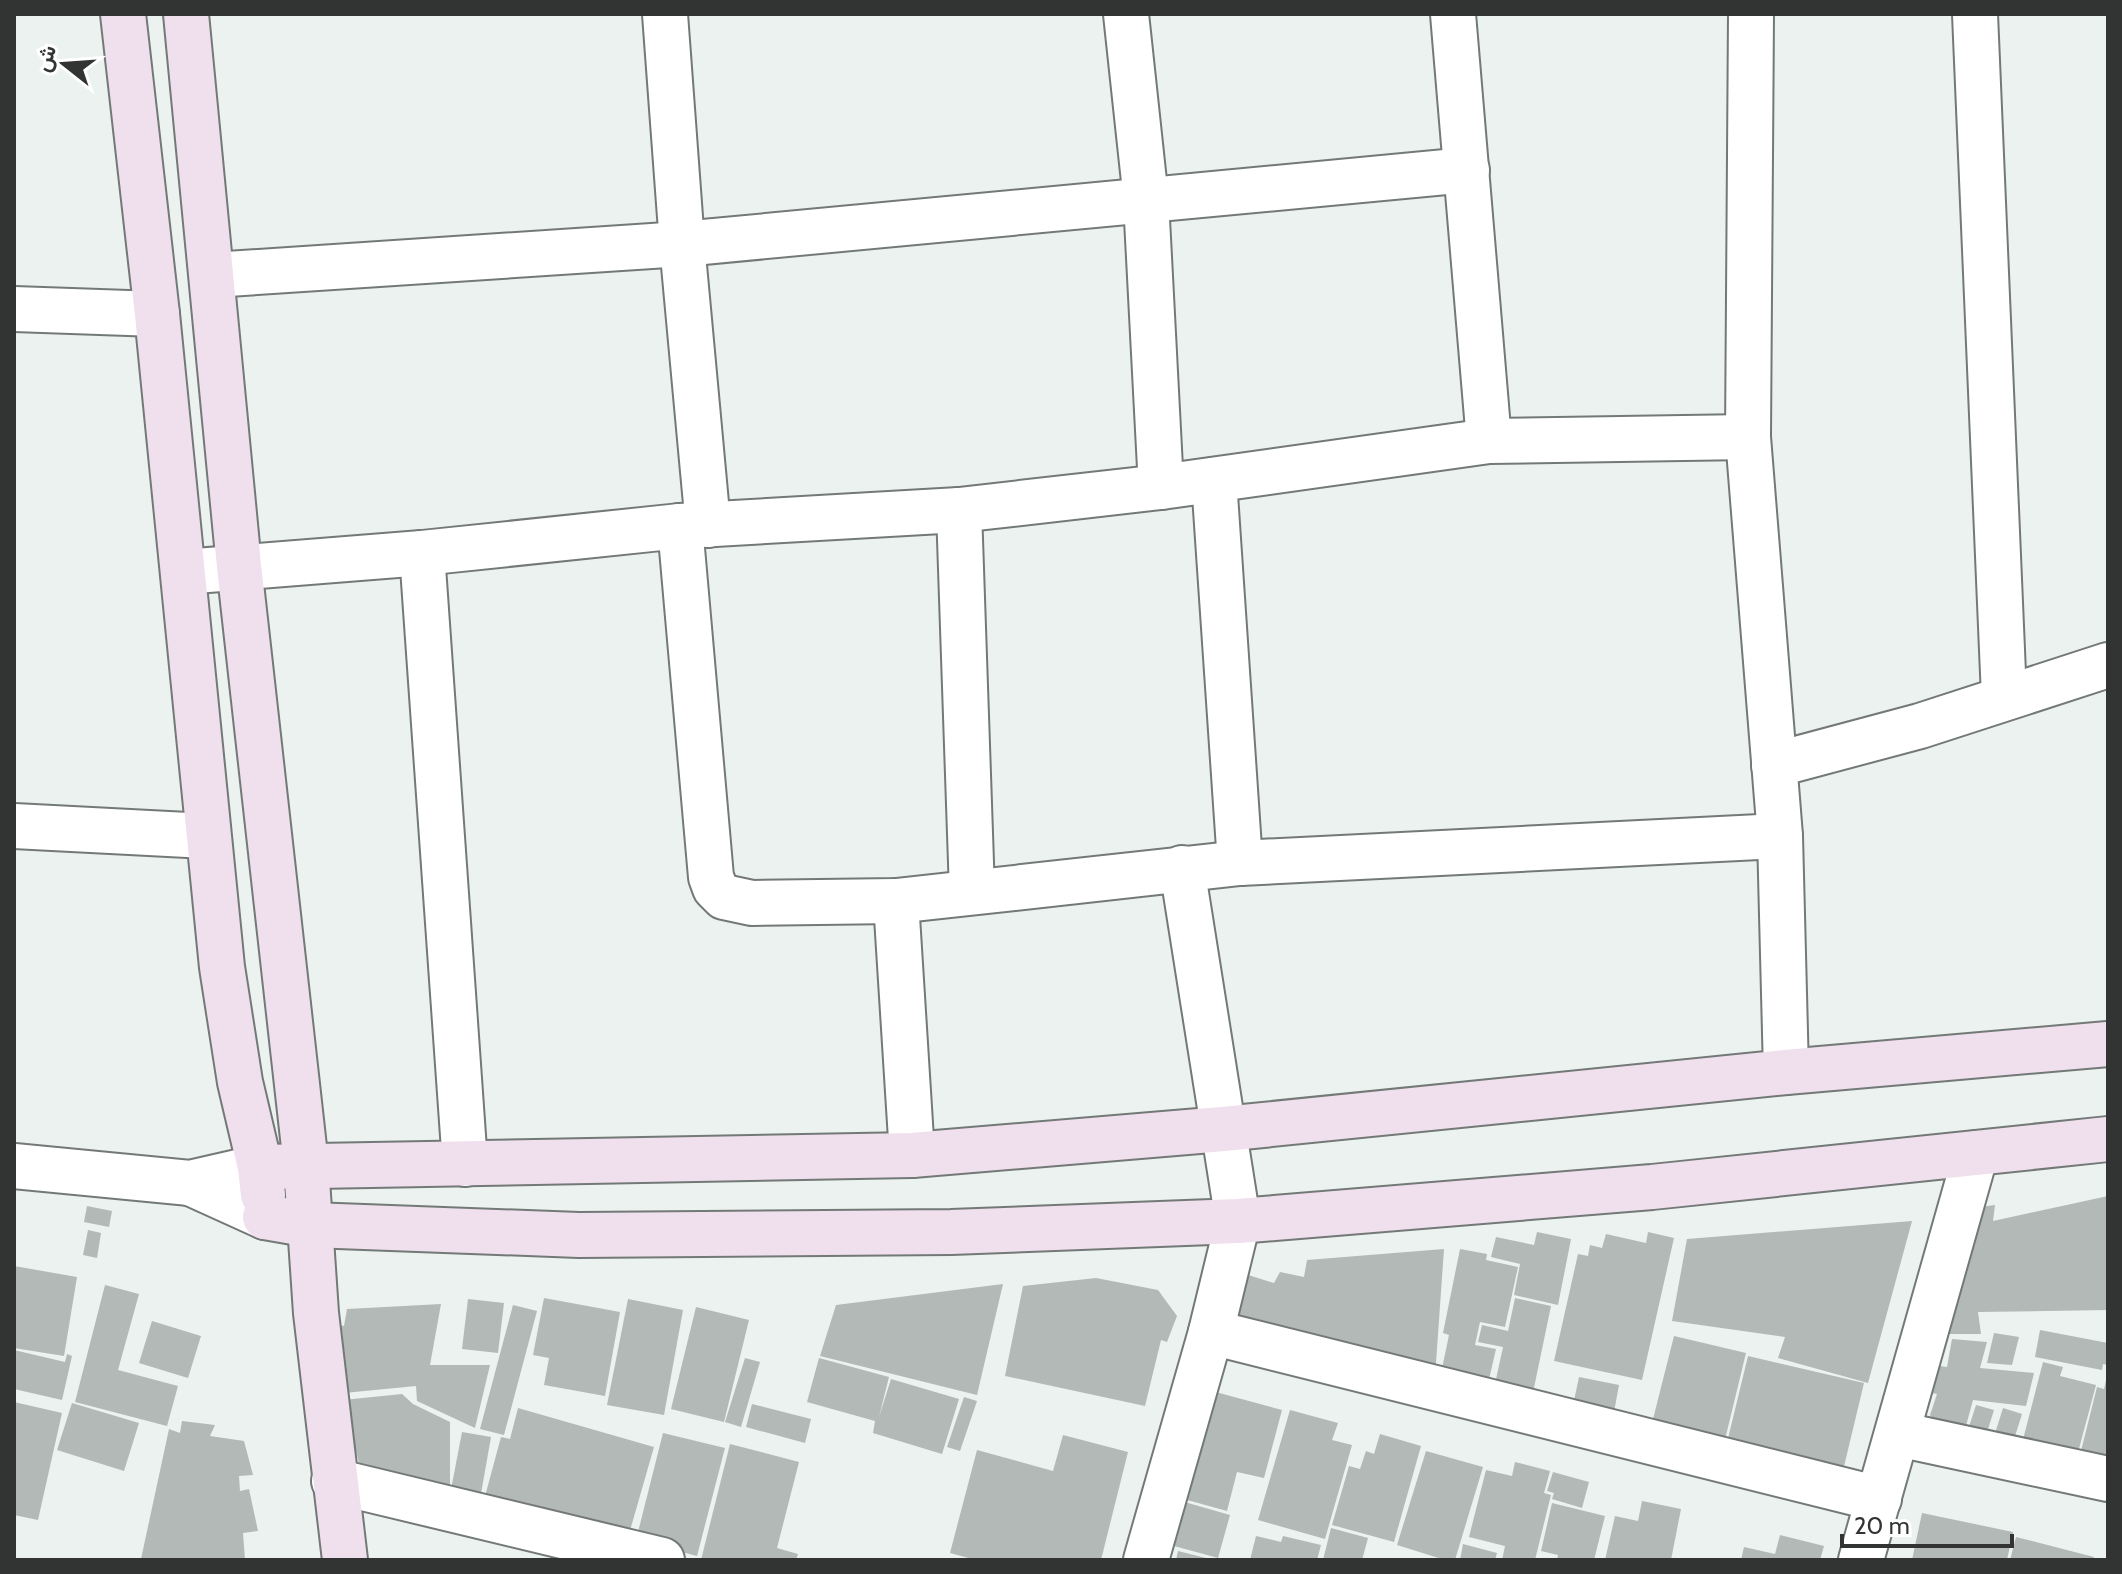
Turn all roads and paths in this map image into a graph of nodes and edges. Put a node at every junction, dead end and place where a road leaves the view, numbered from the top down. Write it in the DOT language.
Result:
graph roads {
  1 [pos="123,14"];
  2 [pos="186,14"];
  3 [pos="665,14"];
  4 [pos="1126,14"];
  5 [pos="1453,14"];
  6 [pos="1751,14"];
  7 [pos="1975,14"];
  8 [pos="1467,170"];
  9 [pos="1146,200"];
  10 [pos="682,244"];
  11 [pos="212,275"];
  12 [pos="14,309"];
  13 [pos="157,314"];
  14 [pos="1748,437"];
  15 [pos="1489,441"];
  16 [pos="1214,480"];
  17 [pos="1161,487"];
  18 [pos="959,510"];
  19 [pos="694,526"];
  20 [pos="422,553"];
  21 [pos="239,566"];
  22 [pos="183,572"];
  23 [pos="2108,665"];
  24 [pos="2004,697"];
  25 [pos="1774,765"];
  26 [pos="14,826"];
  27 [pos="207,836"];
  28 [pos="1780,836"];
  29 [pos="1240,863"];
  30 [pos="1182,868"];
  31 [pos="972,892"];
  32 [pos="896,901"];
  33 [pos="2108,1044"];
  34 [pos="1786,1072"];
  35 [pos="1223,1129"];
  36 [pos="2108,1139"];
  37 [pos="1976,1153"];
  38 [pos="912,1155"];
  39 [pos="465,1164"];
  40 [pos="306,1165"];
  41 [pos="14,1166"];
  42 [pos="260,1167"];
  43 [pos="190,1183"];
  44 [pos="265,1217"];
  45 [pos="1238,1221"];
  46 [pos="311,1225"];
  47 [pos="316,1313"];
  48 [pos="1211,1332"];
  49 [pos="1898,1434"];
  50 [pos="2108,1479"];
  51 [pos="334,1481"];
  52 [pos="1879,1499"];
  53 [pos="345,1560"];
  54 [pos="662,1560"];
  55 [pos="1146,1560"];
  56 [pos="1861,1560"];
  1 -- 13 [label="street"];
  2 -- 11 [label="street"];
  3 -- 10 [label="street"];
  4 -- 9 [label="street"];
  5 -- 8 [label="street"];
  6 -- 14 [label="street"];
  7 -- 24 [label="street"];
  8 -- 9 [label="street"];
  8 -- 15 [label="street"];
  9 -- 10 [label="street"];
  9 -- 17 [label="street"];
  10 -- 11 [label="street"];
  10 -- 19 [label="street"];
  11 -- 21 [label="street"];
  12 -- 13 [label="street"];
  13 -- 22 [label="street"];
  14 -- 15 [label="street"];
  14 -- 25 [label="street"];
  15 -- 16 [label="street"];
  16 -- 17 [label="street"];
  16 -- 29 [label="street"];
  17 -- 18 [label="street"];
  18 -- 19 [label="street"];
  18 -- 31 [label="street"];
  19 -- 20 [label="street"];
  19 -- 32 [label="street"];
  20 -- 21 [label="street"];
  20 -- 39 [label="street"];
  21 -- 22 [label="street"];
  21 -- 40 [label="street"];
  22 -- 27 [label="street"];
  23 -- 24 [label="street"];
  24 -- 25 [label="street"];
  25 -- 28 [label="street"];
  26 -- 27 [label="street"];
  27 -- 42 [label="street"];
  28 -- 29 [label="street"];
  28 -- 34 [label="street"];
  29 -- 30 [label="street"];
  30 -- 31 [label="street"];
  30 -- 35 [label="street"];
  31 -- 32 [label="street"];
  32 -- 38 [label="street"];
  33 -- 34 [label="street"];
  34 -- 35 [label="street"];
  35 -- 38 [label="street"];
  35 -- 45 [label="street"];
  36 -- 37 [label="street"];
  37 -- 45 [label="street"];
  37 -- 49 [label="street"];
  38 -- 39 [label="street"];
  39 -- 40 [label="street"];
  40 -- 42 [label="street"];
  40 -- 46 [label="street"];
  41 -- 43 [label="street"];
  42 -- 43 [label="street"];
  42 -- 44 [label="street"];
  43 -- 44 [label="street"];
  44 -- 46 [label="street"];
  44 -- 47 [label="street"];
  45 -- 46 [label="street"];
  45 -- 48 [label="street"];
  46 -- 47 [label="street"];
  47 -- 51 [label="street"];
  48 -- 52 [label="street"];
  48 -- 55 [label="street"];
  49 -- 50 [label="street"];
  49 -- 52 [label="street"];
  51 -- 53 [label="street"];
  51 -- 54 [label="street"];
  52 -- 56 [label="street"];
}
